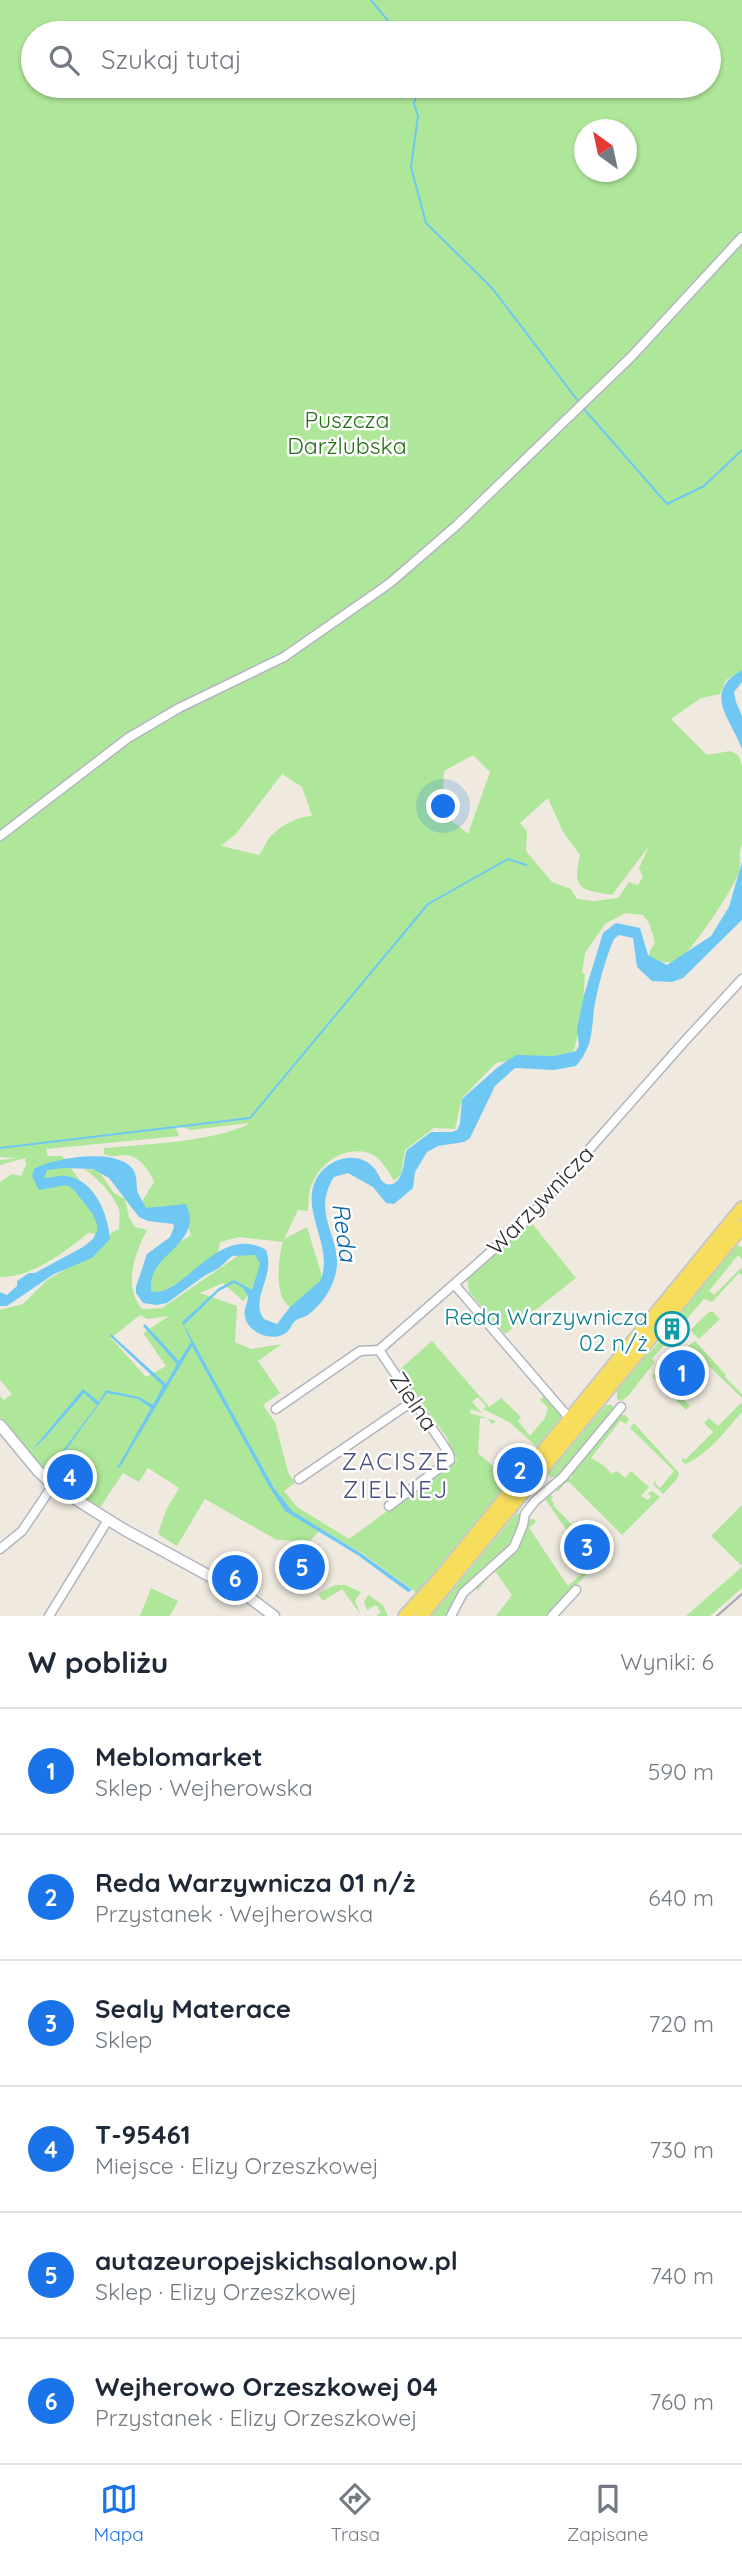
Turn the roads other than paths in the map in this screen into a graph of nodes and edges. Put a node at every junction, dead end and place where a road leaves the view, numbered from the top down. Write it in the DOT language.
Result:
graph roads {
  1 [pos="742,237"];
  2 [pos="0,835"];
  3 [pos="742,979"];
  4 [pos="742,1208"];
  5 [pos="742,1227"];
  6 [pos="454,1284"];
  7 [pos="379,1350"];
  8 [pos="414,1401"];
  9 [pos="621,1407"];
  10 [pos="276,1409"];
  11 [pos="570,1419"];
  12 [pos="0,1425"];
  13 [pos="299,1479"];
  14 [pos="53,1485"];
  15 [pos="389,1506"];
  16 [pos="108,1520"];
  17 [pos="0,1549"];
  18 [pos="576,1590"];
  19 [pos="423,1614"];
  20 [pos="48,1616"];
  21 [pos="274,1616"];
  22 [pos="405,1616"];
  23 [pos="452,1616"];
  24 [pos="552,1616"];
  1 -- 2 [label="street"];
  3 -- 6 [label="street, Warzywnicza"];
  4 -- 11 [label="main road"];
  5 -- 19 [label="main road"];
  6 -- 7 [label="street, Warzywnicza"];
  6 -- 11 [label="street"];
  7 -- 8 [label="street, Zielna"];
  7 -- 10 [label="street, Warzywnicza"];
  8 -- 13 [label="street"];
  8 -- 15 [label="street, Zielna"];
  9 -- 23 [label="street"];
  11 -- 22 [label="main road"];
  12 -- 14 [label="street"];
  14 -- 16 [label="street"];
  14 -- 17 [label="street"];
  16 -- 20 [label="street"];
  16 -- 21 [label="street"];
  18 -- 24 [label="street"];
}
